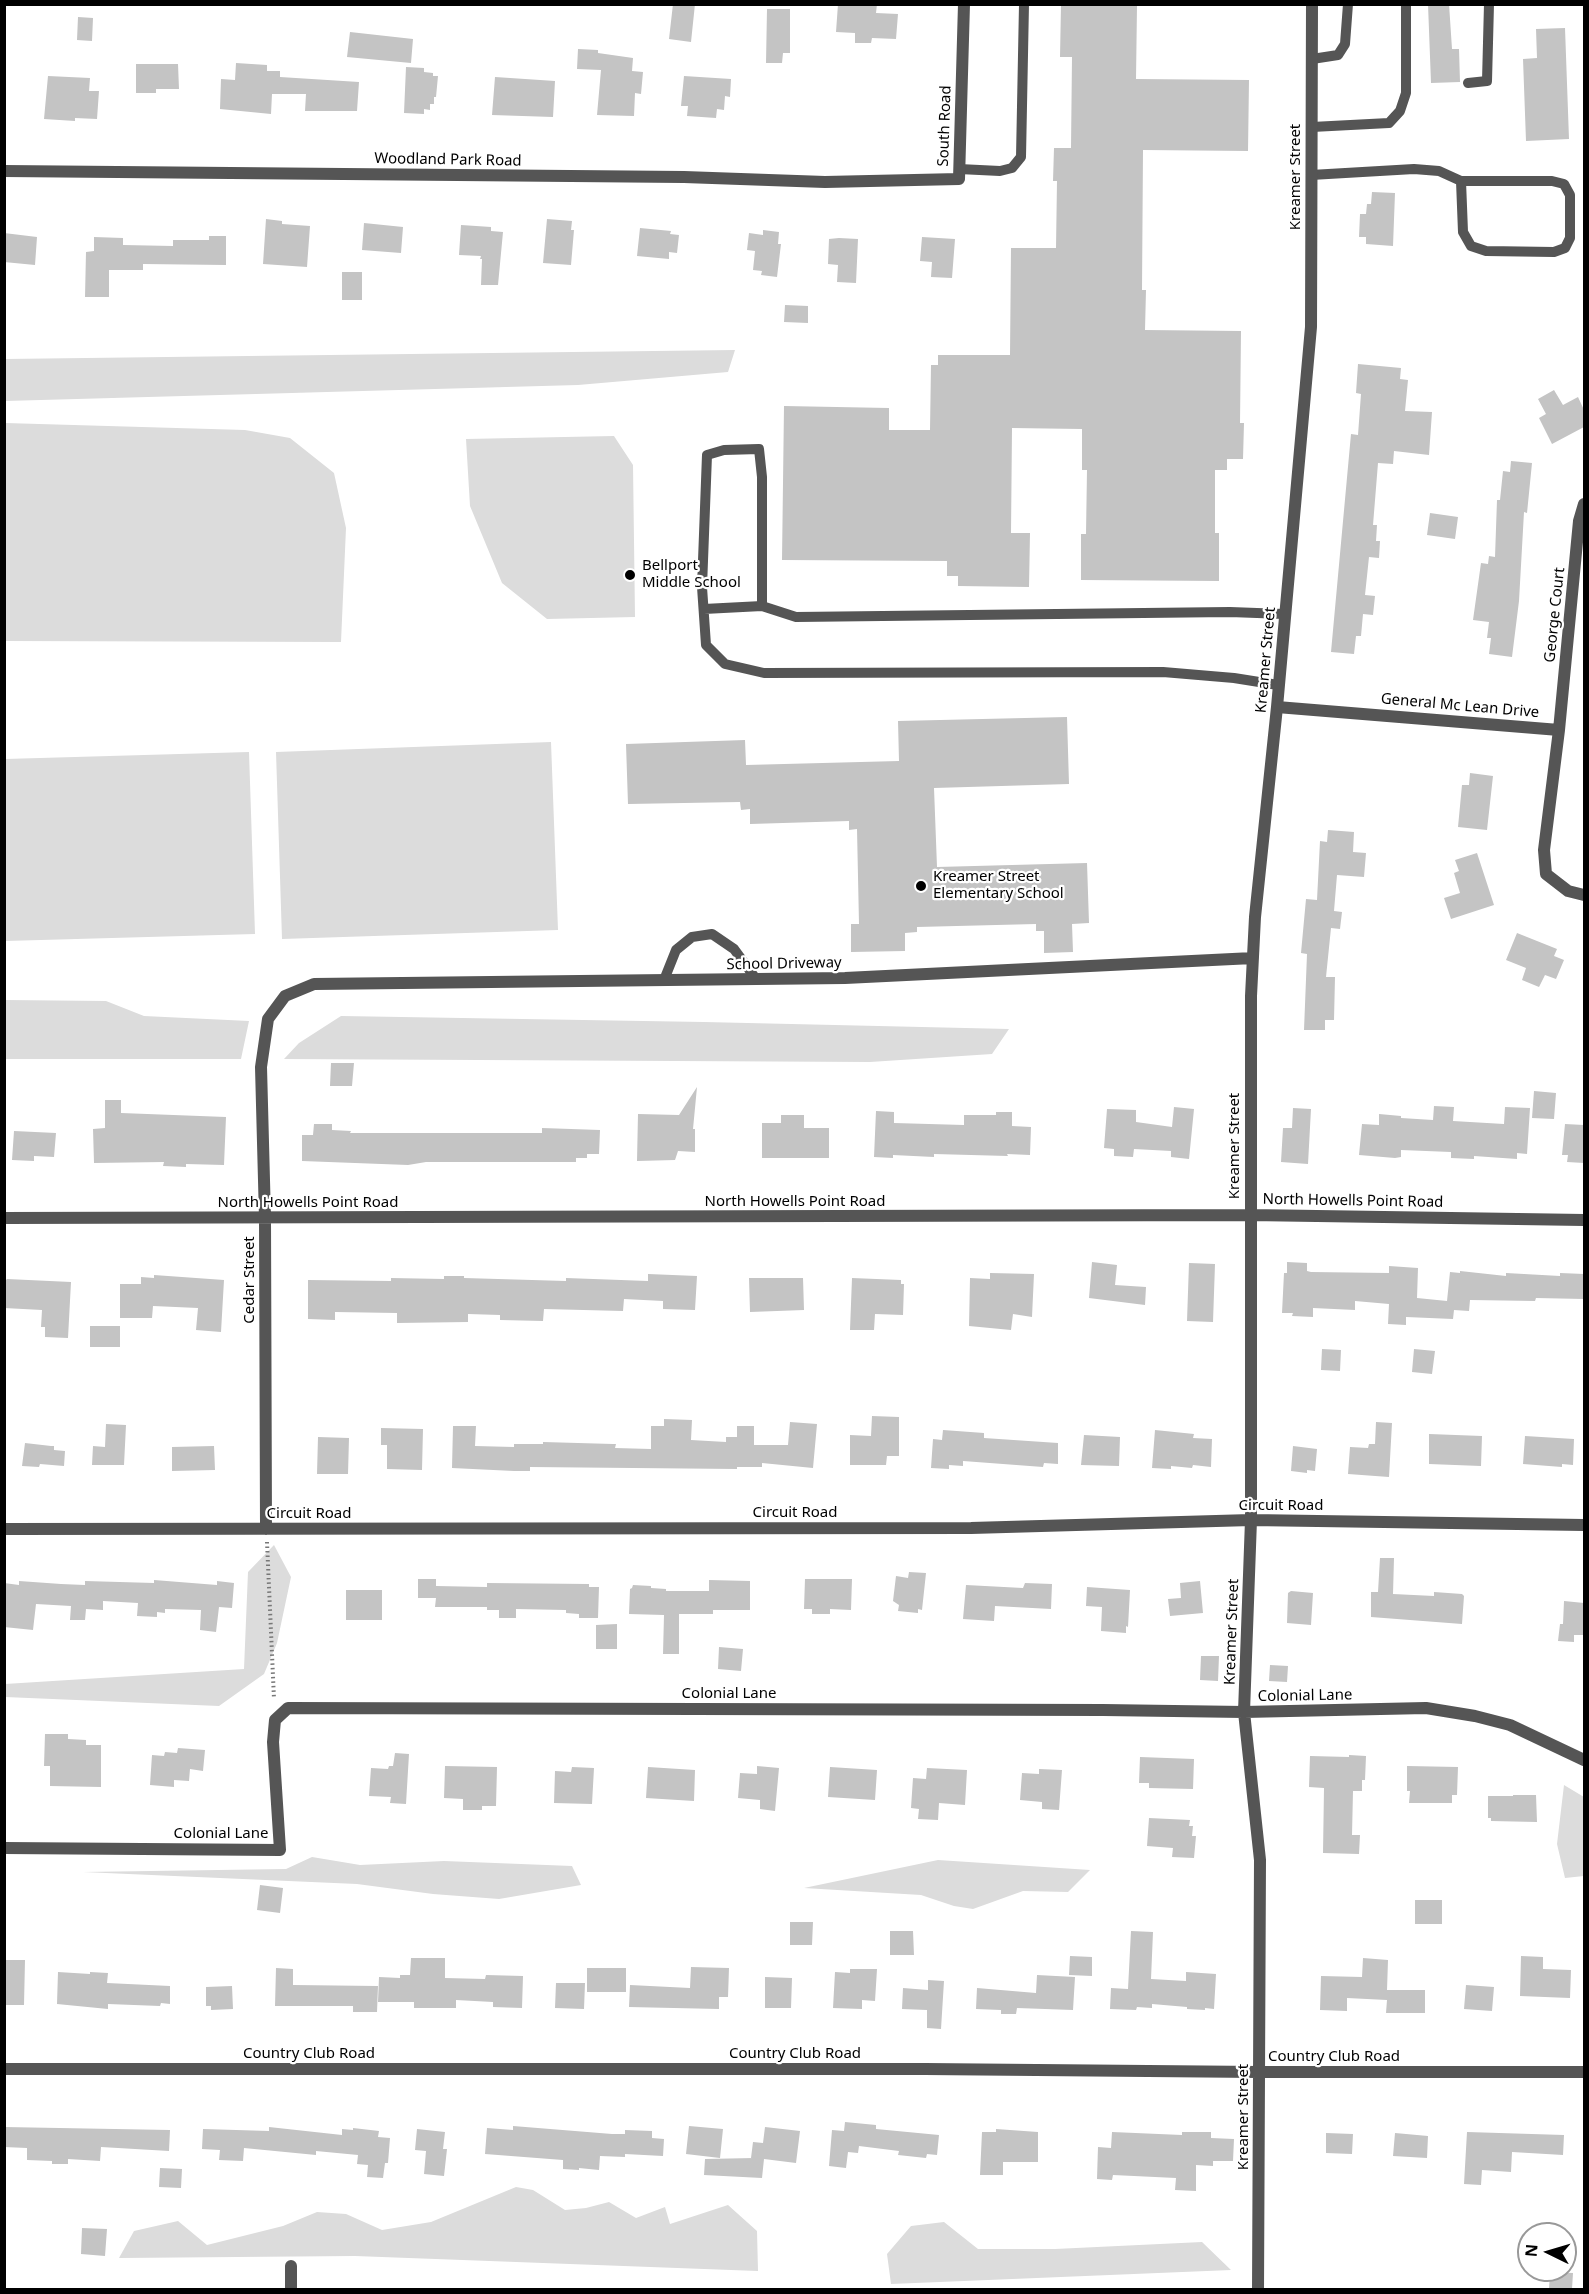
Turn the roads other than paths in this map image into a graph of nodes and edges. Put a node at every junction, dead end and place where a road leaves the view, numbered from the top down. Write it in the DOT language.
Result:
graph roads {
  1 [pos="964,4"];
  2 [pos="1024,4"];
  3 [pos="1312,4"];
  4 [pos="1348,4"];
  5 [pos="1406,4"];
  6 [pos="1489,4"];
  7 [pos="1312,59"];
  8 [pos="1468,83"];
  9 [pos="1312,127"];
  10 [pos="959,169"];
  11 [pos="4,171"];
  12 [pos="1311,175"];
  13 [pos="891,179"];
  14 [pos="1461,181"];
  15 [pos="1584,504"];
  16 [pos="762,606"];
  17 [pos="704,609"];
  18 [pos="1284,614"];
  19 [pos="1278,685"];
  20 [pos="1277,707"];
  21 [pos="1559,730"];
  22 [pos="1584,895"];
  23 [pos="1253,958"];
  24 [pos="664,980"];
  25 [pos="756,980"];
  26 [pos="315,984"];
  27 [pos="1250,1215"];
  28 [pos="4,1218"];
  29 [pos="265,1218"];
  30 [pos="1584,1220"];
  31 [pos="1251,1520"];
  32 [pos="1584,1525"];
  33 [pos="4,1529"];
  34 [pos="266,1529"];
  35 [pos="1244,1712"];
  36 [pos="1584,1760"];
  37 [pos="4,1848"];
  38 [pos="4,2069"];
  39 [pos="1259,2072"];
  40 [pos="1584,2072"];
  41 [pos="291,2266"];
  42 [pos="291,2289"];
  43 [pos="1258,2289"];
  1 -- 10 [label="street, South Road"];
  2 -- 10 [label="lane"];
  3 -- 7 [label="street, Kreamer Street"];
  4 -- 7 [label="lane"];
  5 -- 9 [label="lane"];
  6 -- 8 [label="lane"];
  7 -- 9 [label="street, Kreamer Street"];
  9 -- 12 [label="street, Kreamer Street"];
  10 -- 13 [label="street, South Road"];
  11 -- 13 [label="street, Woodland Park Road"];
  12 -- 14 [label="lane"];
  12 -- 18 [label="street, Kreamer Street"];
  14 -- 14 [label="lane"];
  15 -- 21 [label="street, George Court"];
  16 -- 17 [label="lane"];
  16 -- 17 [label="lane"];
  16 -- 18 [label="lane"];
  17 -- 19 [label="lane"];
  18 -- 19 [label="street, Kreamer Street"];
  19 -- 20 [label="street, Kreamer Street"];
  20 -- 21 [label="street, General Mc Lean Drive"];
  20 -- 23 [label="street, Kreamer Street"];
  21 -- 22 [label="street, General Mc Lean Drive"];
  23 -- 25 [label="street, School Driveway"];
  23 -- 27 [label="street, Kreamer Street"];
  24 -- 25 [label="street, School Driveway"];
  24 -- 25 [label="lane"];
  24 -- 26 [label="street, School Driveway"];
  26 -- 29 [label="street, Cedar Street"];
  27 -- 29 [label="street, North Howells Point Road"];
  27 -- 30 [label="street, North Howells Point Road"];
  27 -- 31 [label="street, Kreamer Street"];
  28 -- 29 [label="street, North Howells Point Road"];
  29 -- 34 [label="street, Cedar Street"];
  31 -- 32 [label="street, Circuit Road"];
  31 -- 34 [label="street, Circuit Road"];
  31 -- 35 [label="street, Kreamer Street"];
  33 -- 34 [label="street, Circuit Road"];
  35 -- 36 [label="street, Colonial Lane"];
  35 -- 37 [label="street, Colonial Lane"];
  35 -- 39 [label="street, Kreamer Street"];
  38 -- 39 [label="street, Country Club Road"];
  39 -- 40 [label="street, Country Club Road"];
  39 -- 43 [label="street, Kreamer Street"];
  41 -- 42 [label="street"];
}
